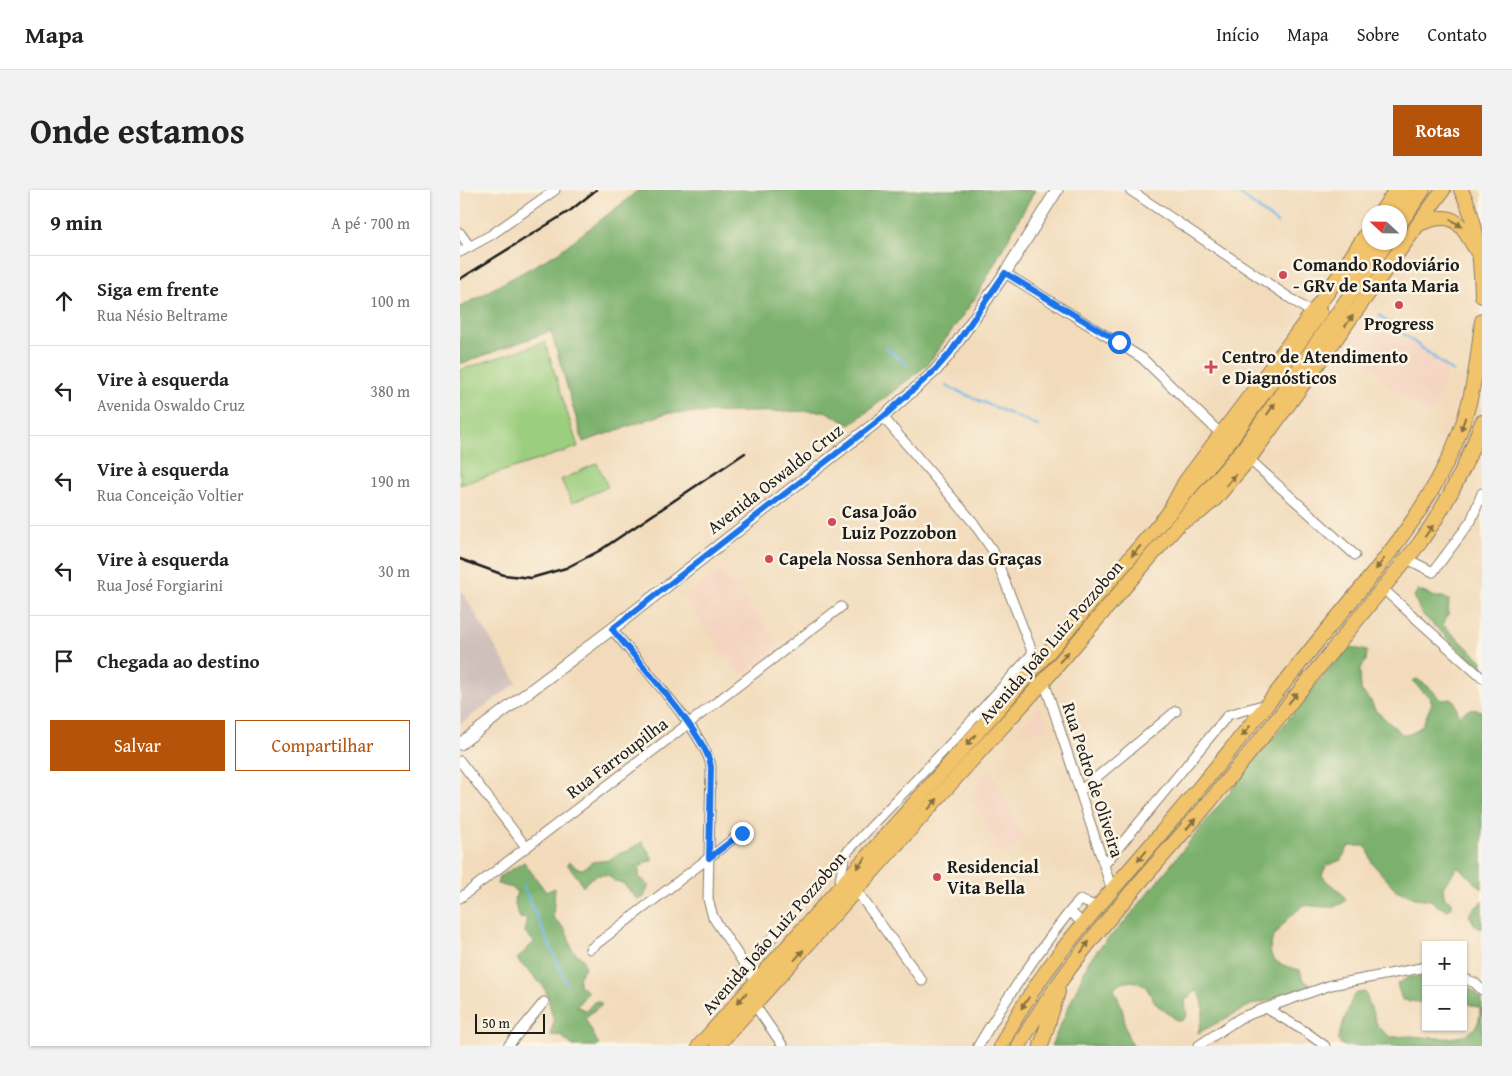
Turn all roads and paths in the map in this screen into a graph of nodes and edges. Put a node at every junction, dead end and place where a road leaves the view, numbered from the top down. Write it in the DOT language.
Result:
graph roads {
  1 [pos="554,190"];
  2 [pos="1057,190"];
  3 [pos="1130,190"];
  4 [pos="1396,190"];
  5 [pos="1407,190"];
  6 [pos="1423,190"];
  7 [pos="1443,190"];
  8 [pos="1461,190"];
  9 [pos="1386,205"];
  10 [pos="1396,205"];
  11 [pos="1407,214"];
  12 [pos="1419,224"];
  13 [pos="460,233"];
  14 [pos="1362,241"];
  15 [pos="470,246"];
  16 [pos="1364,250"];
  17 [pos="1381,250"];
  18 [pos="460,252"];
  19 [pos="1479,254"];
  20 [pos="1005,273"];
  21 [pos="1482,296"];
  22 [pos="1312,313"];
  23 [pos="1482,321"];
  24 [pos="883,417"];
  25 [pos="1482,422"];
  26 [pos="1221,434"];
  27 [pos="1479,441"];
  28 [pos="1249,459"];
  29 [pos="1482,493"];
  30 [pos="1168,514"];
  31 [pos="1181,522"];
  32 [pos="1355,555"];
  33 [pos="1407,559"];
  34 [pos="1382,588"];
  35 [pos="841,607"];
  36 [pos="612,629"];
  37 [pos="1035,659"];
  38 [pos="1482,678"];
  39 [pos="1044,681"];
  40 [pos="1268,703"];
  41 [pos="1176,711"];
  42 [pos="688,724"];
  43 [pos="460,744"];
  44 [pos="460,761"];
  45 [pos="1080,791"];
  46 [pos="742,833"];
  47 [pos="526,847"];
  48 [pos="709,858"];
  49 [pos="1104,865"];
  50 [pos="856,890"];
  51 [pos="1112,890"];
  52 [pos="460,898"];
  53 [pos="1098,906"];
  54 [pos="1070,911"];
  55 [pos="1083,924"];
  56 [pos="777,932"];
  57 [pos="590,949"];
  58 [pos="1422,968"];
  59 [pos="746,969"];
  60 [pos="1063,976"];
  61 [pos="1467,980"];
  62 [pos="922,981"];
  63 [pos="756,982"];
  64 [pos="1482,990"];
  65 [pos="544,1002"];
  66 [pos="754,1004"];
  67 [pos="1266,1008"];
  68 [pos="508,1046"];
  69 [pos="699,1046"];
  70 [pos="717,1046"];
  71 [pos="783,1046"];
  72 [pos="978,1046"];
  73 [pos="1000,1046"];
  74 [pos="1019,1046"];
  75 [pos="1041,1046"];
  76 [pos="1198,1046"];
  77 [pos="1325,1046"];
  1 -- 15 [label="street"];
  2 -- 20 [label="street, Avenida Oswaldo Cruz"];
  3 -- 22 [label="street"];
  4 -- 9 [label="main road"];
  5 -- 10 [label="main road"];
  6 -- 11 [label="main road"];
  7 -- 12 [label="main road"];
  8 -- 19 [label="main road"];
  12 -- 19 [label="main road, one-way"];
  28 -- 12 [label="main road, one-way"];
  13 -- 15 [label="street"];
  14 -- 22 [label="main road"];
  15 -- 18 [label="street"];
  16 -- 30 [label="main road, Avenida João Luiz Pozzobon"];
  31 -- 17 [label="main road, Avenida João Luiz Pozzobon, one-way"];
  19 -- 21 [label="main road"];
  20 -- 24 [label="street, Avenida Oswaldo Cruz"];
  20 -- 26 [label="street"];
  22 -- 26 [label="main road"];
  23 -- 40 [label="main road, one-way"];
  24 -- 36 [label="street, Avenida Oswaldo Cruz"];
  24 -- 37 [label="street"];
  25 -- 27 [label="main road"];
  26 -- 30 [label="main road"];
  33 -- 27 [label="main road, one-way"];
  31 -- 28 [label="main road, one-way"];
  28 -- 32 [label="street"];
  29 -- 33 [label="street"];
  30 -- 37 [label="main road, Avenida João Luiz Pozzobon, one-way"];
  39 -- 31 [label="main road, Avenida João Luiz Pozzobon, one-way"];
  33 -- 34 [label="main road"];
  34 -- 38 [label="street"];
  60 -- 34 [label="main road, one-way"];
  35 -- 42 [label="street, Rua Farroupilha"];
  36 -- 42 [label="street"];
  36 -- 43 [label="street, Avenida Oswaldo Cruz"];
  37 -- 63 [label="main road, Avenida João Luiz Pozzobon"];
  39 -- 45 [label="street, Rua Pedro de Oliveira"];
  50 -- 39 [label="main road, Avenida João Luiz Pozzobon, one-way"];
  40 -- 49 [label="street"];
  40 -- 51 [label="main road, one-way"];
  41 -- 45 [label="street"];
  42 -- 47 [label="street, Rua Farroupilha"];
  42 -- 48 [label="street"];
  44 -- 47 [label="street"];
  45 -- 49 [label="street, Rua Pedro de Oliveira"];
  46 -- 48 [label="street"];
  47 -- 52 [label="street, Rua Farroupilha"];
  48 -- 57 [label="street"];
  48 -- 59 [label="street"];
  49 -- 51 [label="street, Rua Pedro de Oliveira"];
  50 -- 62 [label="street"];
  66 -- 50 [label="main road, Avenida João Luiz Pozzobon, one-way"];
  51 -- 53 [label="main road"];
  53 -- 54 [label="street"];
  53 -- 55 [label="main road"];
  54 -- 55 [label="street"];
  54 -- 72 [label="street"];
  55 -- 73 [label="main road, one-way"];
  56 -- 59 [label="street"];
  58 -- 67 [label="street"];
  59 -- 63 [label="street"];
  60 -- 74 [label="main road"];
  60 -- 75 [label="main road"];
  61 -- 64 [label="street"];
  63 -- 69 [label="main road, Avenida João Luiz Pozzobon, one-way"];
  65 -- 68 [label="street"];
  66 -- 70 [label="main road, Avenida João Luiz Pozzobon"];
  66 -- 71 [label="street"];
  67 -- 76 [label="street"];
  67 -- 77 [label="street"];
}
